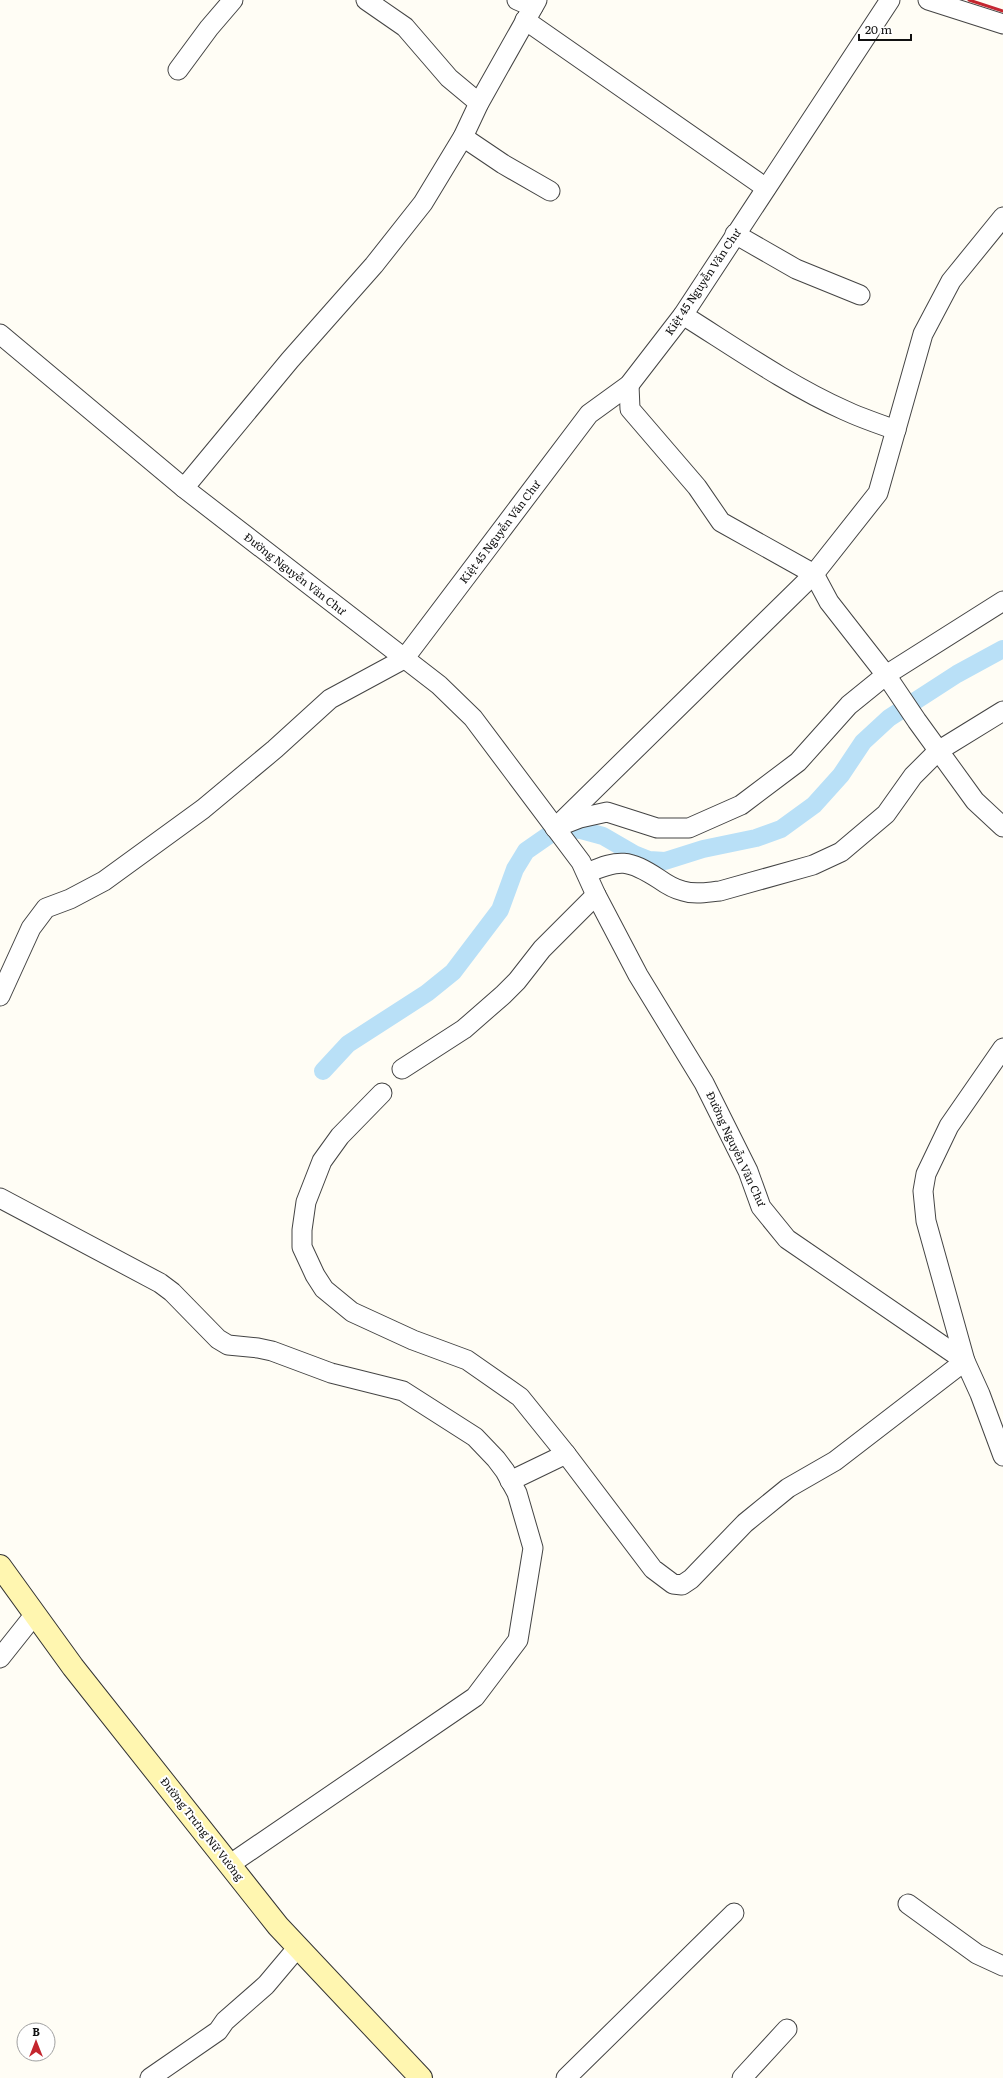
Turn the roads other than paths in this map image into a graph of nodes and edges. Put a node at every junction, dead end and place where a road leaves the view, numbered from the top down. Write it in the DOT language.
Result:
graph roads {
  1 [pos="233,0"];
  2 [pos="366,0"];
  3 [pos="890,0"];
  4 [pos="928,0"];
  5 [pos="528,7"];
  6 [pos="1003,24"];
  7 [pos="178,70"];
  8 [pos="479,103"];
  9 [pos="463,137"];
  10 [pos="766,188"];
  11 [pos="550,191"];
  12 [pos="1003,217"];
  13 [pos="735,234"];
  14 [pos="860,295"];
  15 [pos="683,315"];
  16 [pos="0,334"];
  17 [pos="629,385"];
  18 [pos="896,430"];
  19 [pos="184,488"];
  20 [pos="814,574"];
  21 [pos="1003,601"];
  22 [pos="404,659"];
  23 [pos="887,677"];
  24 [pos="1003,711"];
  25 [pos="938,751"];
  26 [pos="1003,827"];
  27 [pos="560,833"];
  28 [pos="584,868"];
  29 [pos="596,895"];
  30 [pos="0,996"];
  31 [pos="1003,1048"];
  32 [pos="402,1069"];
  33 [pos="382,1093"];
  34 [pos="0,1198"];
  35 [pos="966,1361"];
  36 [pos="1003,1456"];
  37 [pos="560,1457"];
  38 [pos="516,1478"];
  39 [pos="0,1566"];
  40 [pos="35,1614"];
  41 [pos="0,1658"];
  42 [pos="230,1865"];
  43 [pos="908,1904"];
  44 [pos="734,1913"];
  45 [pos="298,1947"];
  46 [pos="1003,1966"];
  47 [pos="787,2029"];
  48 [pos="150,2078"];
  49 [pos="421,2078"];
  50 [pos="566,2078"];
  51 [pos="742,2078"];
  1 -- 7 [label="street"];
  2 -- 8 [label="street"];
  3 -- 10 [label="street, Kiệt 45 Nguyễn Văn Chư"];
  4 -- 6 [label="street"];
  5 -- 8 [label="street"];
  5 -- 10 [label="street"];
  8 -- 9 [label="street"];
  9 -- 11 [label="street"];
  9 -- 19 [label="street"];
  10 -- 13 [label="street, Kiệt 45 Nguyễn Văn Chư"];
  12 -- 18 [label="street"];
  13 -- 14 [label="street"];
  13 -- 15 [label="street, Kiệt 45 Nguyễn Văn Chư"];
  15 -- 17 [label="street, Kiệt 45 Nguyễn Văn Chư"];
  15 -- 18 [label="street"];
  16 -- 19 [label="street, Đường Nguyễn Văn Chư"];
  17 -- 20 [label="street"];
  17 -- 22 [label="street, Kiệt 45 Nguyễn Văn Chư"];
  18 -- 20 [label="street"];
  19 -- 22 [label="street, Đường Nguyễn Văn Chư"];
  20 -- 23 [label="street"];
  20 -- 27 [label="street"];
  21 -- 23 [label="street"];
  22 -- 27 [label="street, Đường Nguyễn Văn Chư"];
  22 -- 30 [label="street"];
  23 -- 25 [label="street"];
  23 -- 27 [label="street"];
  24 -- 25 [label="street"];
  25 -- 26 [label="street"];
  25 -- 28 [label="street"];
  27 -- 28 [label="street, Đường Nguyễn Văn Chư"];
  28 -- 29 [label="street, Đường Nguyễn Văn Chư"];
  29 -- 32 [label="street"];
  29 -- 35 [label="street, Đường Nguyễn Văn Chư"];
  31 -- 35 [label="street"];
  33 -- 37 [label="street"];
  34 -- 38 [label="street"];
  35 -- 36 [label="street"];
  35 -- 37 [label="street"];
  37 -- 38 [label="street"];
  38 -- 42 [label="street"];
  39 -- 40 [label="street, Đường Trưng Nữ Vương"];
  40 -- 41 [label="street"];
  40 -- 42 [label="street, Đường Trưng Nữ Vương"];
  42 -- 45 [label="street, Đường Trưng Nữ Vương"];
  43 -- 46 [label="street"];
  44 -- 50 [label="street"];
  45 -- 48 [label="street"];
  45 -- 49 [label="street, Đường Trưng Nữ Vương"];
  47 -- 51 [label="street"];
}
